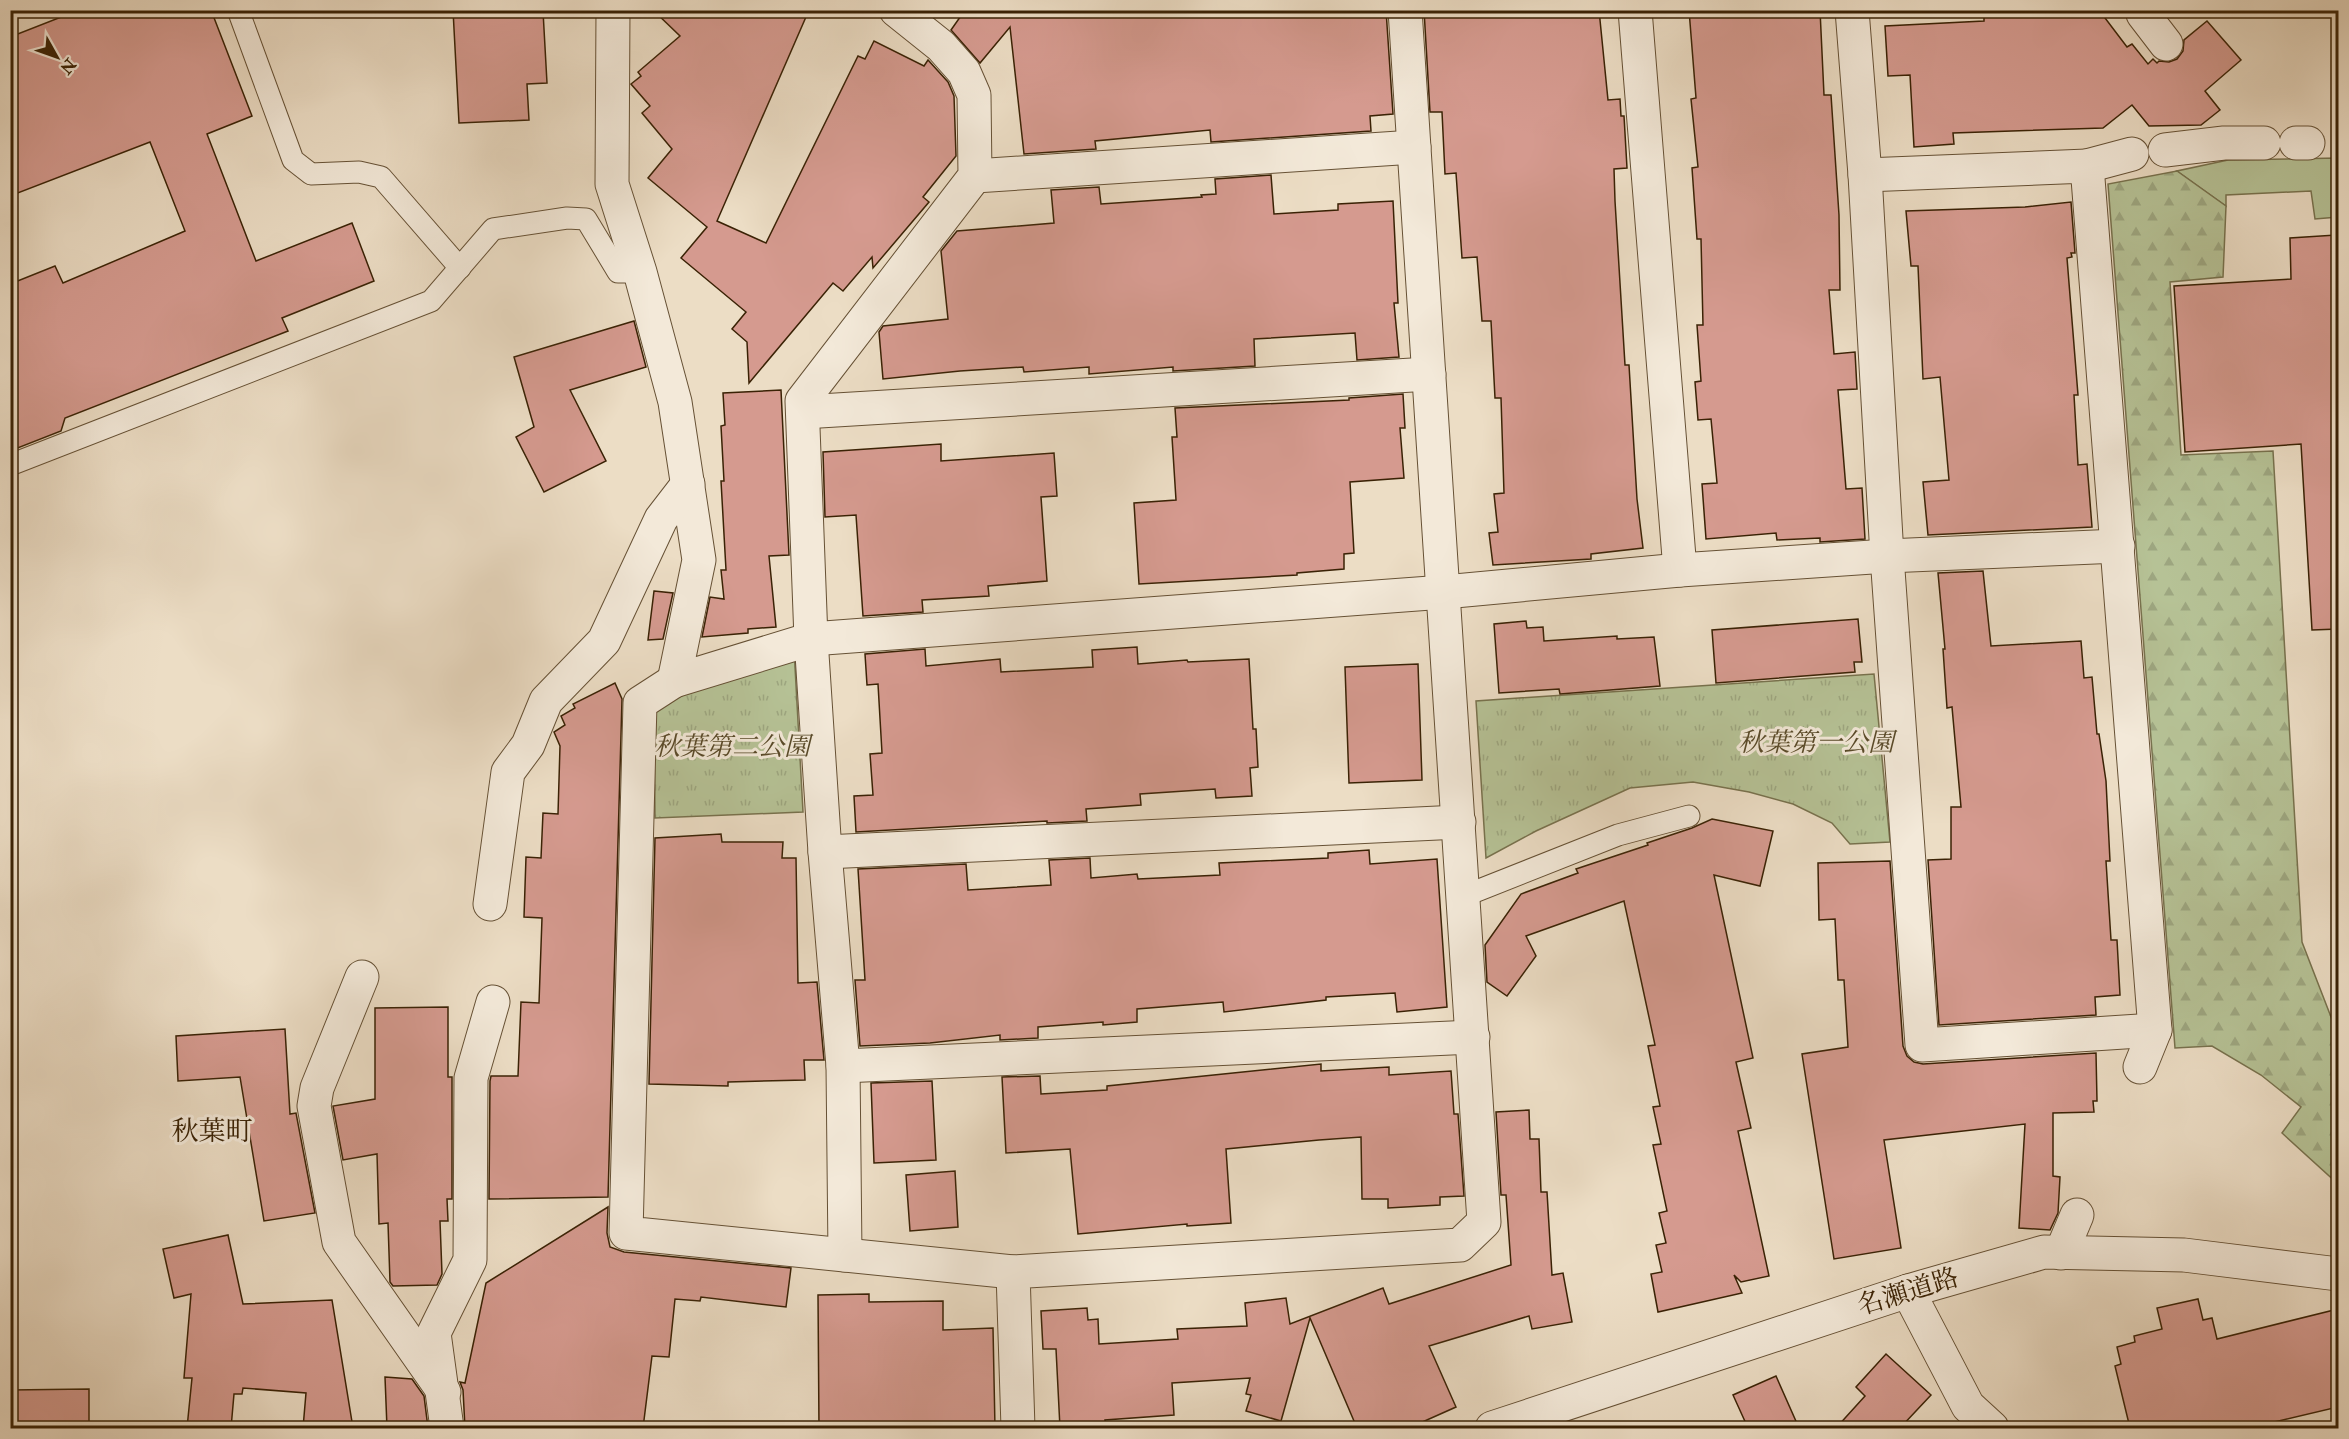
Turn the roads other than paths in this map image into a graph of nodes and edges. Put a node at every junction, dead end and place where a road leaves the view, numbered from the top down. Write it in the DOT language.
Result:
graph roads {
  1 [pos="238,10"];
  2 [pos="613,10"];
  3 [pos="896,10"];
  4 [pos="1405,10"];
  5 [pos="1635,10"];
  6 [pos="1852,10"];
  7 [pos="2147,10"];
  8 [pos="2166,44"];
  9 [pos="2264,144"];
  10 [pos="1414,147"];
  11 [pos="2165,150"];
  12 [pos="2132,154"];
  13 [pos="2086,166"];
  14 [pos="1865,175"];
  15 [pos="975,176"];
  16 [pos="460,268"];
  17 [pos="640,272"];
  18 [pos="1429,374"];
  19 [pos="803,412"];
  20 [pos="10,465"];
  21 [pos="688,484"];
  22 [pos="2118,546"];
  23 [pos="1887,556"];
  24 [pos="1680,570"];
  25 [pos="1444,592"];
  26 [pos="811,639"];
  27 [pos="674,681"];
  28 [pos="1689,816"];
  29 [pos="1459,822"];
  30 [pos="825,852"];
  31 [pos="1464,896"];
  32 [pos="490,904"];
  33 [pos="362,977"];
  34 [pos="493,1002"];
  35 [pos="2155,1030"];
  36 [pos="1473,1037"];
  37 [pos="843,1066"];
  38 [pos="2140,1067"];
  39 [pos="2077,1215"];
  40 [pos="2061,1252"];
  41 [pos="845,1255"];
  42 [pos="1013,1272"];
  43 [pos="2338,1274"];
  44 [pos="1908,1291"];
  45 [pos="444,1392"];
  46 [pos="447,1428"];
  47 [pos="1018,1428"];
  48 [pos="1492,1428"];
  49 [pos="1992,1428"];
  1 -- 16 [label="lane"];
  2 -- 17 [label="street"];
  3 -- 15 [label="street"];
  4 -- 10 [label="street"];
  5 -- 24 [label="street"];
  6 -- 14 [label="street"];
  7 -- 8 [label="street"];
  9 -- 11 [label="street"];
  10 -- 15 [label="street"];
  10 -- 18 [label="street"];
  12 -- 13 [label="street"];
  13 -- 14 [label="street"];
  13 -- 22 [label="street"];
  14 -- 23 [label="street"];
  15 -- 19 [label="street"];
  16 -- 17 [label="lane"];
  16 -- 20 [label="lane"];
  17 -- 21 [label="street"];
  18 -- 19 [label="street"];
  18 -- 25 [label="street"];
  19 -- 26 [label="street"];
  21 -- 27 [label="street"];
  21 -- 32 [label="street"];
  22 -- 23 [label="street"];
  22 -- 35 [label="street"];
  23 -- 24 [label="street"];
  23 -- 35 [label="street"];
  24 -- 25 [label="street"];
  25 -- 26 [label="street"];
  25 -- 29 [label="street"];
  26 -- 27 [label="street"];
  26 -- 30 [label="street"];
  27 -- 41 [label="street"];
  28 -- 31 [label="lane"];
  29 -- 30 [label="street"];
  29 -- 31 [label="street"];
  30 -- 37 [label="street"];
  31 -- 36 [label="street"];
  33 -- 45 [label="street"];
  34 -- 45 [label="street"];
  35 -- 38 [label="street"];
  36 -- 37 [label="street"];
  36 -- 42 [label="street"];
  37 -- 41 [label="street"];
  39 -- 40 [label="street"];
  40 -- 43 [label="street, 名瀬道路"];
  40 -- 44 [label="street, 名瀬道路"];
  41 -- 42 [label="street"];
  42 -- 47 [label="street"];
  44 -- 48 [label="street, 名瀬道路"];
  44 -- 49 [label="street"];
  45 -- 46 [label="street"];
}
